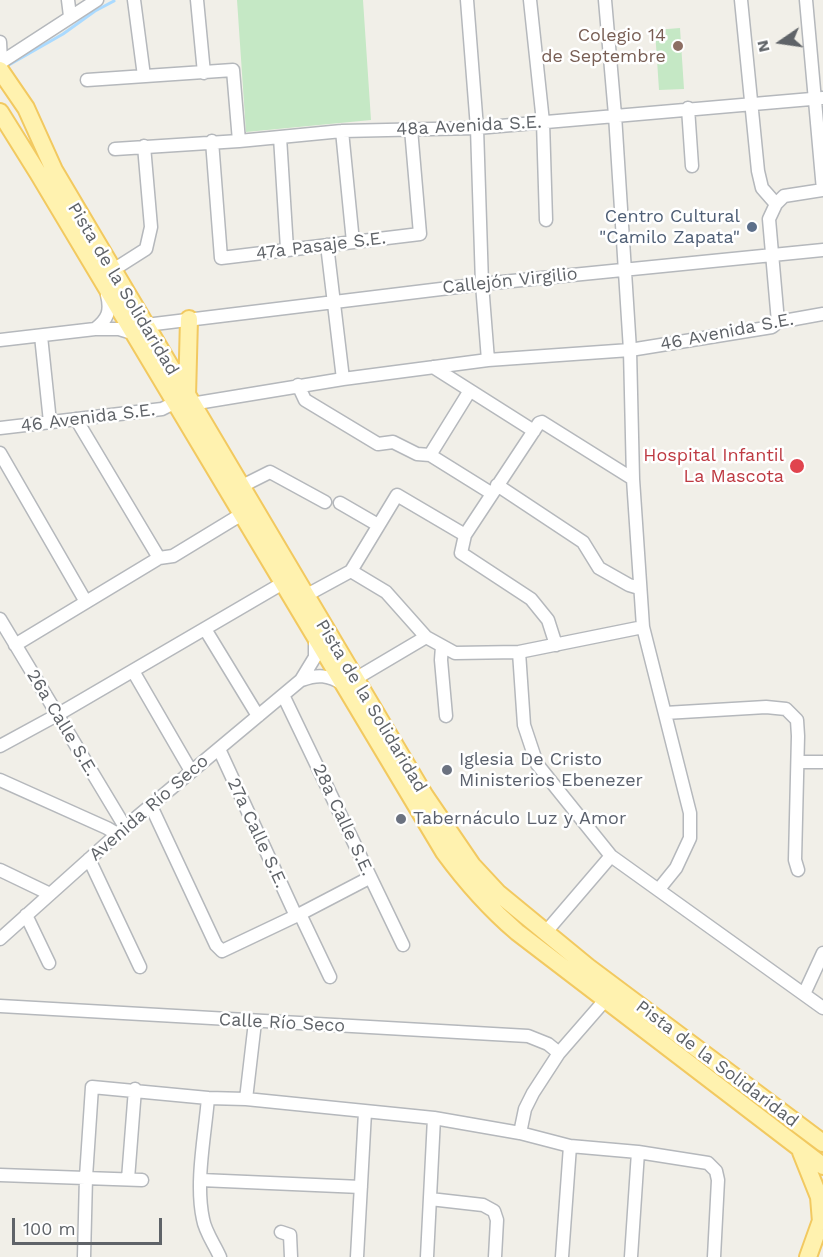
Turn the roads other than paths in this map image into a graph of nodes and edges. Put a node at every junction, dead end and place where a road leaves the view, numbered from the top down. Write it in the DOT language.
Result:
graph roads {
  1 [pos="68,0"];
  2 [pos="97,0"];
  3 [pos="134,0"];
  4 [pos="196,0"];
  5 [pos="467,0"];
  6 [pos="530,0"];
  7 [pos="605,0"];
  8 [pos="741,0"];
  9 [pos="806,0"];
  10 [pos="70,16"];
  11 [pos="0,42"];
  12 [pos="0,65"];
  13 [pos="204,73"];
  14 [pos="144,76"];
  15 [pos="87,80"];
  16 [pos="819,98"];
  17 [pos="3,102"];
  18 [pos="751,104"];
  19 [pos="688,108"];
  20 [pos="615,115"];
  21 [pos="543,122"];
  22 [pos="477,128"];
  23 [pos="411,129"];
  24 [pos="342,131"];
  25 [pos="0,132"];
  26 [pos="280,137"];
  27 [pos="212,141"];
  28 [pos="239,141"];
  29 [pos="144,146"];
  30 [pos="115,149"];
  31 [pos="48,159"];
  32 [pos="692,166"];
  33 [pos="823,190"];
  34 [pos="776,204"];
  35 [pos="61,212"];
  36 [pos="546,220"];
  37 [pos="353,242"];
  38 [pos="327,245"];
  39 [pos="288,249"];
  40 [pos="823,250"];
  41 [pos="772,255"];
  42 [pos="113,270"];
  43 [pos="624,270"];
  44 [pos="482,284"];
  45 [pos="106,287"];
  46 [pos="334,302"];
  47 [pos="823,314"];
  48 [pos="189,319"];
  49 [pos="778,322"];
  50 [pos="95,329"];
  51 [pos="139,329"];
  52 [pos="41,336"];
  53 [pos="0,340"];
  54 [pos="630,350"];
  55 [pos="488,360"];
  56 [pos="433,367"];
  57 [pos="343,379"];
  58 [pos="298,385"];
  59 [pos="469,392"];
  60 [pos="184,401"];
  61 [pos="76,419"];
  62 [pos="50,423"];
  63 [pos="0,428"];
  64 [pos="534,430"];
  65 [pos="0,453"];
  66 [pos="430,455"];
  67 [pos="633,478"];
  68 [pos="240,487"];
  69 [pos="494,489"];
  70 [pos="325,502"];
  71 [pos="340,503"];
  72 [pos="242,514"];
  73 [pos="378,525"];
  74 [pos="465,535"];
  75 [pos="159,558"];
  76 [pos="351,571"];
  77 [pos="283,583"];
  78 [pos="639,588"];
  79 [pos="304,596"];
  80 [pos="86,602"];
  81 [pos="0,619"];
  82 [pos="643,627"];
  83 [pos="205,628"];
  84 [pos="315,637"];
  85 [pos="426,637"];
  86 [pos="15,645"];
  87 [pos="556,645"];
  88 [pos="442,646"];
  89 [pos="519,652"];
  90 [pos="133,671"];
  91 [pos="300,680"];
  92 [pos="349,681"];
  93 [pos="283,695"];
  94 [pos="665,713"];
  95 [pos="57,716"];
  96 [pos="258,716"];
  97 [pos="446,716"];
  98 [pos="0,746"];
  99 [pos="219,749"];
  100 [pos="798,762"];
  101 [pos="823,762"];
  102 [pos="192,771"];
  103 [pos="0,780"];
  104 [pos="151,806"];
  105 [pos="121,831"];
  106 [pos="611,856"];
  107 [pos="89,859"];
  108 [pos="0,870"];
  109 [pos="798,870"];
  110 [pos="369,878"];
  111 [pos="659,889"];
  112 [pos="50,894"];
  113 [pos="26,915"];
  114 [pos="298,915"];
  115 [pos="545,933"];
  116 [pos="0,939"];
  117 [pos="403,945"];
  118 [pos="823,953"];
  119 [pos="49,963"];
  120 [pos="140,967"];
  121 [pos="330,977"];
  122 [pos="804,994"];
  123 [pos="606,999"];
  124 [pos="0,1006"];
  125 [pos="823,1008"];
  126 [pos="255,1022"];
  127 [pos="560,1053"];
  128 [pos="135,1089"];
  129 [pos="208,1098"];
  130 [pos="246,1099"];
  131 [pos="365,1112"];
  132 [pos="434,1118"];
  133 [pos="520,1133"];
  134 [pos="823,1143"];
  135 [pos="570,1146"];
  136 [pos="799,1149"];
  137 [pos="638,1152"];
  138 [pos="823,1166"];
  139 [pos="0,1175"];
  140 [pos="86,1177"];
  141 [pos="128,1179"];
  142 [pos="142,1180"];
  143 [pos="201,1180"];
  144 [pos="361,1187"];
  145 [pos="430,1199"];
  146 [pos="822,1218"];
  147 [pos="281,1232"];
  148 [pos="84,1257"];
  149 [pos="220,1257"];
  150 [pos="291,1257"];
  151 [pos="357,1257"];
  152 [pos="427,1257"];
  153 [pos="495,1257"];
  154 [pos="562,1257"];
  155 [pos="631,1257"];
  156 [pos="714,1257"];
  157 [pos="808,1257"];
  1 -- 10 [label="street"];
  2 -- 10 [label="street"];
  3 -- 14 [label="street"];
  4 -- 13 [label="street"];
  5 -- 22 [label="street"];
  6 -- 21 [label="street"];
  7 -- 20 [label="street"];
  8 -- 18 [label="street"];
  9 -- 16 [label="street"];
  10 -- 12 [label="street"];
  11 -- 12 [label="street"];
  12 -- 31 [label="main road, Pista de la Solidaridad"];
  13 -- 14 [label="street"];
  13 -- 28 [label="street"];
  14 -- 15 [label="street"];
  16 -- 18 [label="street, 48a Avenida S.E."];
  16 -- 33 [label="street"];
  17 -- 31 [label="main road, Pista de la Solidaridad"];
  17 -- 35 [label="main road, Pista de la Solidaridad"];
  18 -- 19 [label="street, 48a Avenida S.E."];
  18 -- 34 [label="street"];
  19 -- 20 [label="street, 48a Avenida S.E."];
  19 -- 32 [label="street"];
  20 -- 21 [label="street, 48a Avenida S.E."];
  20 -- 43 [label="street"];
  21 -- 22 [label="street, 48a Avenida S.E."];
  21 -- 36 [label="street"];
  22 -- 23 [label="street, 48a Avenida S.E."];
  22 -- 44 [label="street"];
  23 -- 24 [label="street, 48a Avenida S.E."];
  23 -- 37 [label="street, 47a Pasaje S.E."];
  24 -- 26 [label="street, 48a Avenida S.E."];
  24 -- 37 [label="street"];
  25 -- 35 [label="main road, Pista de la Solidaridad"];
  26 -- 28 [label="street, 48a Avenida S.E."];
  26 -- 39 [label="street"];
  27 -- 28 [label="street, 48a Avenida S.E."];
  27 -- 29 [label="street, 48a Avenida S.E."];
  27 -- 39 [label="street, 47a Pasaje S.E."];
  29 -- 30 [label="street, 48a Avenida S.E."];
  29 -- 42 [label="street"];
  31 -- 42 [label="main road, Pista de la Solidaridad"];
  33 -- 34 [label="street"];
  34 -- 41 [label="street"];
  35 -- 45 [label="main road, Pista de la Solidaridad"];
  37 -- 38 [label="street, 47a Pasaje S.E."];
  38 -- 39 [label="street, 47a Pasaje S.E."];
  38 -- 46 [label="street"];
  40 -- 41 [label="street, Callejón Virgilio"];
  41 -- 43 [label="street, Callejón Virgilio"];
  41 -- 49 [label="street"];
  42 -- 51 [label="main road, Pista de la Solidaridad"];
  43 -- 44 [label="street, Callejón Virgilio"];
  43 -- 54 [label="street"];
  44 -- 46 [label="street, Callejón Virgilio"];
  44 -- 55 [label="street"];
  45 -- 50 [label="street"];
  45 -- 51 [label="main road, Pista de la Solidaridad"];
  46 -- 48 [label="street, Callejón Virgilio"];
  46 -- 57 [label="street"];
  47 -- 49 [label="street, 46 Avenida S.E."];
  48 -- 51 [label="street, Callejón Virgilio"];
  48 -- 60 [label="main road"];
  49 -- 54 [label="street, 46 Avenida S.E."];
  50 -- 51 [label="street, Callejón Virgilio"];
  50 -- 52 [label="street, Callejón Virgilio"];
  51 -- 60 [label="main road, Pista de la Solidaridad"];
  52 -- 53 [label="street, Callejón Virgilio"];
  52 -- 62 [label="street"];
  54 -- 55 [label="street, 46 Avenida S.E."];
  54 -- 67 [label="street"];
  55 -- 56 [label="street, 46 Avenida S.E."];
  56 -- 57 [label="street, 46 Avenida S.E."];
  56 -- 59 [label="street"];
  57 -- 58 [label="street, 46 Avenida S.E."];
  58 -- 60 [label="street, 46 Avenida S.E."];
  58 -- 66 [label="street"];
  59 -- 64 [label="street"];
  59 -- 66 [label="street"];
  60 -- 61 [label="street, 46 Avenida S.E."];
  60 -- 68 [label="main road, Pista de la Solidaridad"];
  60 -- 72 [label="main road, Pista de la Solidaridad"];
  61 -- 62 [label="street, 46 Avenida S.E."];
  61 -- 75 [label="street"];
  62 -- 63 [label="street, 46 Avenida S.E."];
  64 -- 67 [label="street"];
  64 -- 69 [label="street"];
  65 -- 80 [label="street"];
  66 -- 69 [label="street"];
  67 -- 78 [label="street"];
  68 -- 70 [label="street"];
  68 -- 79 [label="main road, Pista de la Solidaridad"];
  69 -- 74 [label="street"];
  69 -- 78 [label="street"];
  71 -- 73 [label="street"];
  72 -- 75 [label="street"];
  72 -- 77 [label="main road, Pista de la Solidaridad"];
  73 -- 74 [label="street"];
  73 -- 76 [label="street"];
  74 -- 87 [label="street"];
  75 -- 80 [label="street"];
  76 -- 79 [label="street"];
  76 -- 85 [label="street"];
  77 -- 83 [label="street"];
  77 -- 84 [label="main road, Pista de la Solidaridad"];
  78 -- 82 [label="street"];
  79 -- 92 [label="main road, Pista de la Solidaridad"];
  80 -- 86 [label="street"];
  81 -- 86 [label="street, 26a Calle S.E."];
  82 -- 87 [label="street"];
  82 -- 94 [label="street"];
  83 -- 90 [label="street"];
  83 -- 96 [label="street"];
  84 -- 91 [label="street, Avenida Río Seco"];
  84 -- 92 [label="main road, Pista de la Solidaridad"];
  85 -- 88 [label="street"];
  85 -- 92 [label="street"];
  86 -- 95 [label="street, 26a Calle S.E."];
  87 -- 89 [label="street"];
  88 -- 89 [label="street"];
  88 -- 97 [label="street"];
  89 -- 106 [label="street"];
  90 -- 95 [label="street"];
  90 -- 102 [label="street"];
  91 -- 92 [label="street"];
  91 -- 93 [label="street, Avenida Río Seco"];
  92 -- 115 [label="main road, Pista de la Solidaridad"];
  92 -- 123 [label="main road, Pista de la Solidaridad"];
  93 -- 96 [label="street, Avenida Río Seco"];
  93 -- 110 [label="street, 28a Calle S.E."];
  94 -- 100 [label="street"];
  94 -- 111 [label="street"];
  95 -- 98 [label="street"];
  95 -- 105 [label="street, 26a Calle S.E."];
  96 -- 99 [label="street, Avenida Río Seco"];
  99 -- 102 [label="street, Avenida Río Seco"];
  99 -- 114 [label="street, 27a Calle S.E."];
  100 -- 101 [label="street"];
  100 -- 109 [label="street"];
  102 -- 104 [label="street, Avenida Río Seco"];
  103 -- 105 [label="street"];
  104 -- 105 [label="street, Avenida Río Seco"];
  104 -- 114 [label="street"];
  105 -- 107 [label="street, Avenida Río Seco"];
  106 -- 111 [label="street"];
  106 -- 115 [label="street"];
  107 -- 112 [label="street, Avenida Río Seco"];
  107 -- 120 [label="street"];
  108 -- 112 [label="street"];
  110 -- 114 [label="street"];
  110 -- 117 [label="street, 28a Calle S.E."];
  111 -- 122 [label="street"];
  112 -- 113 [label="street, Avenida Río Seco"];
  113 -- 116 [label="street, Avenida Río Seco"];
  113 -- 119 [label="street"];
  114 -- 121 [label="street, 27a Calle S.E."];
  115 -- 134 [label="main road, Pista de la Solidaridad"];
  118 -- 122 [label="street"];
  122 -- 125 [label="street"];
  123 -- 127 [label="street"];
  123 -- 136 [label="main road, Pista de la Solidaridad"];
  124 -- 126 [label="street, Calle Río Seco"];
  126 -- 127 [label="street, Calle Río Seco"];
  126 -- 130 [label="street"];
  127 -- 133 [label="street"];
  128 -- 129 [label="street"];
  128 -- 140 [label="street"];
  128 -- 141 [label="street"];
  129 -- 130 [label="street"];
  129 -- 143 [label="street"];
  130 -- 131 [label="street"];
  131 -- 132 [label="street"];
  131 -- 144 [label="street"];
  132 -- 133 [label="street"];
  132 -- 145 [label="street"];
  133 -- 135 [label="street"];
  135 -- 137 [label="street"];
  135 -- 154 [label="street"];
  136 -- 138 [label="main road, Pista de la Solidaridad"];
  136 -- 146 [label="main road"];
  137 -- 155 [label="street"];
  137 -- 156 [label="street"];
  139 -- 140 [label="street"];
  140 -- 141 [label="street"];
  140 -- 148 [label="street"];
  141 -- 142 [label="street"];
  143 -- 144 [label="street"];
  143 -- 149 [label="street"];
  144 -- 151 [label="street"];
  145 -- 152 [label="street"];
  145 -- 153 [label="street"];
  146 -- 157 [label="main road"];
  147 -- 150 [label="street"];
}
